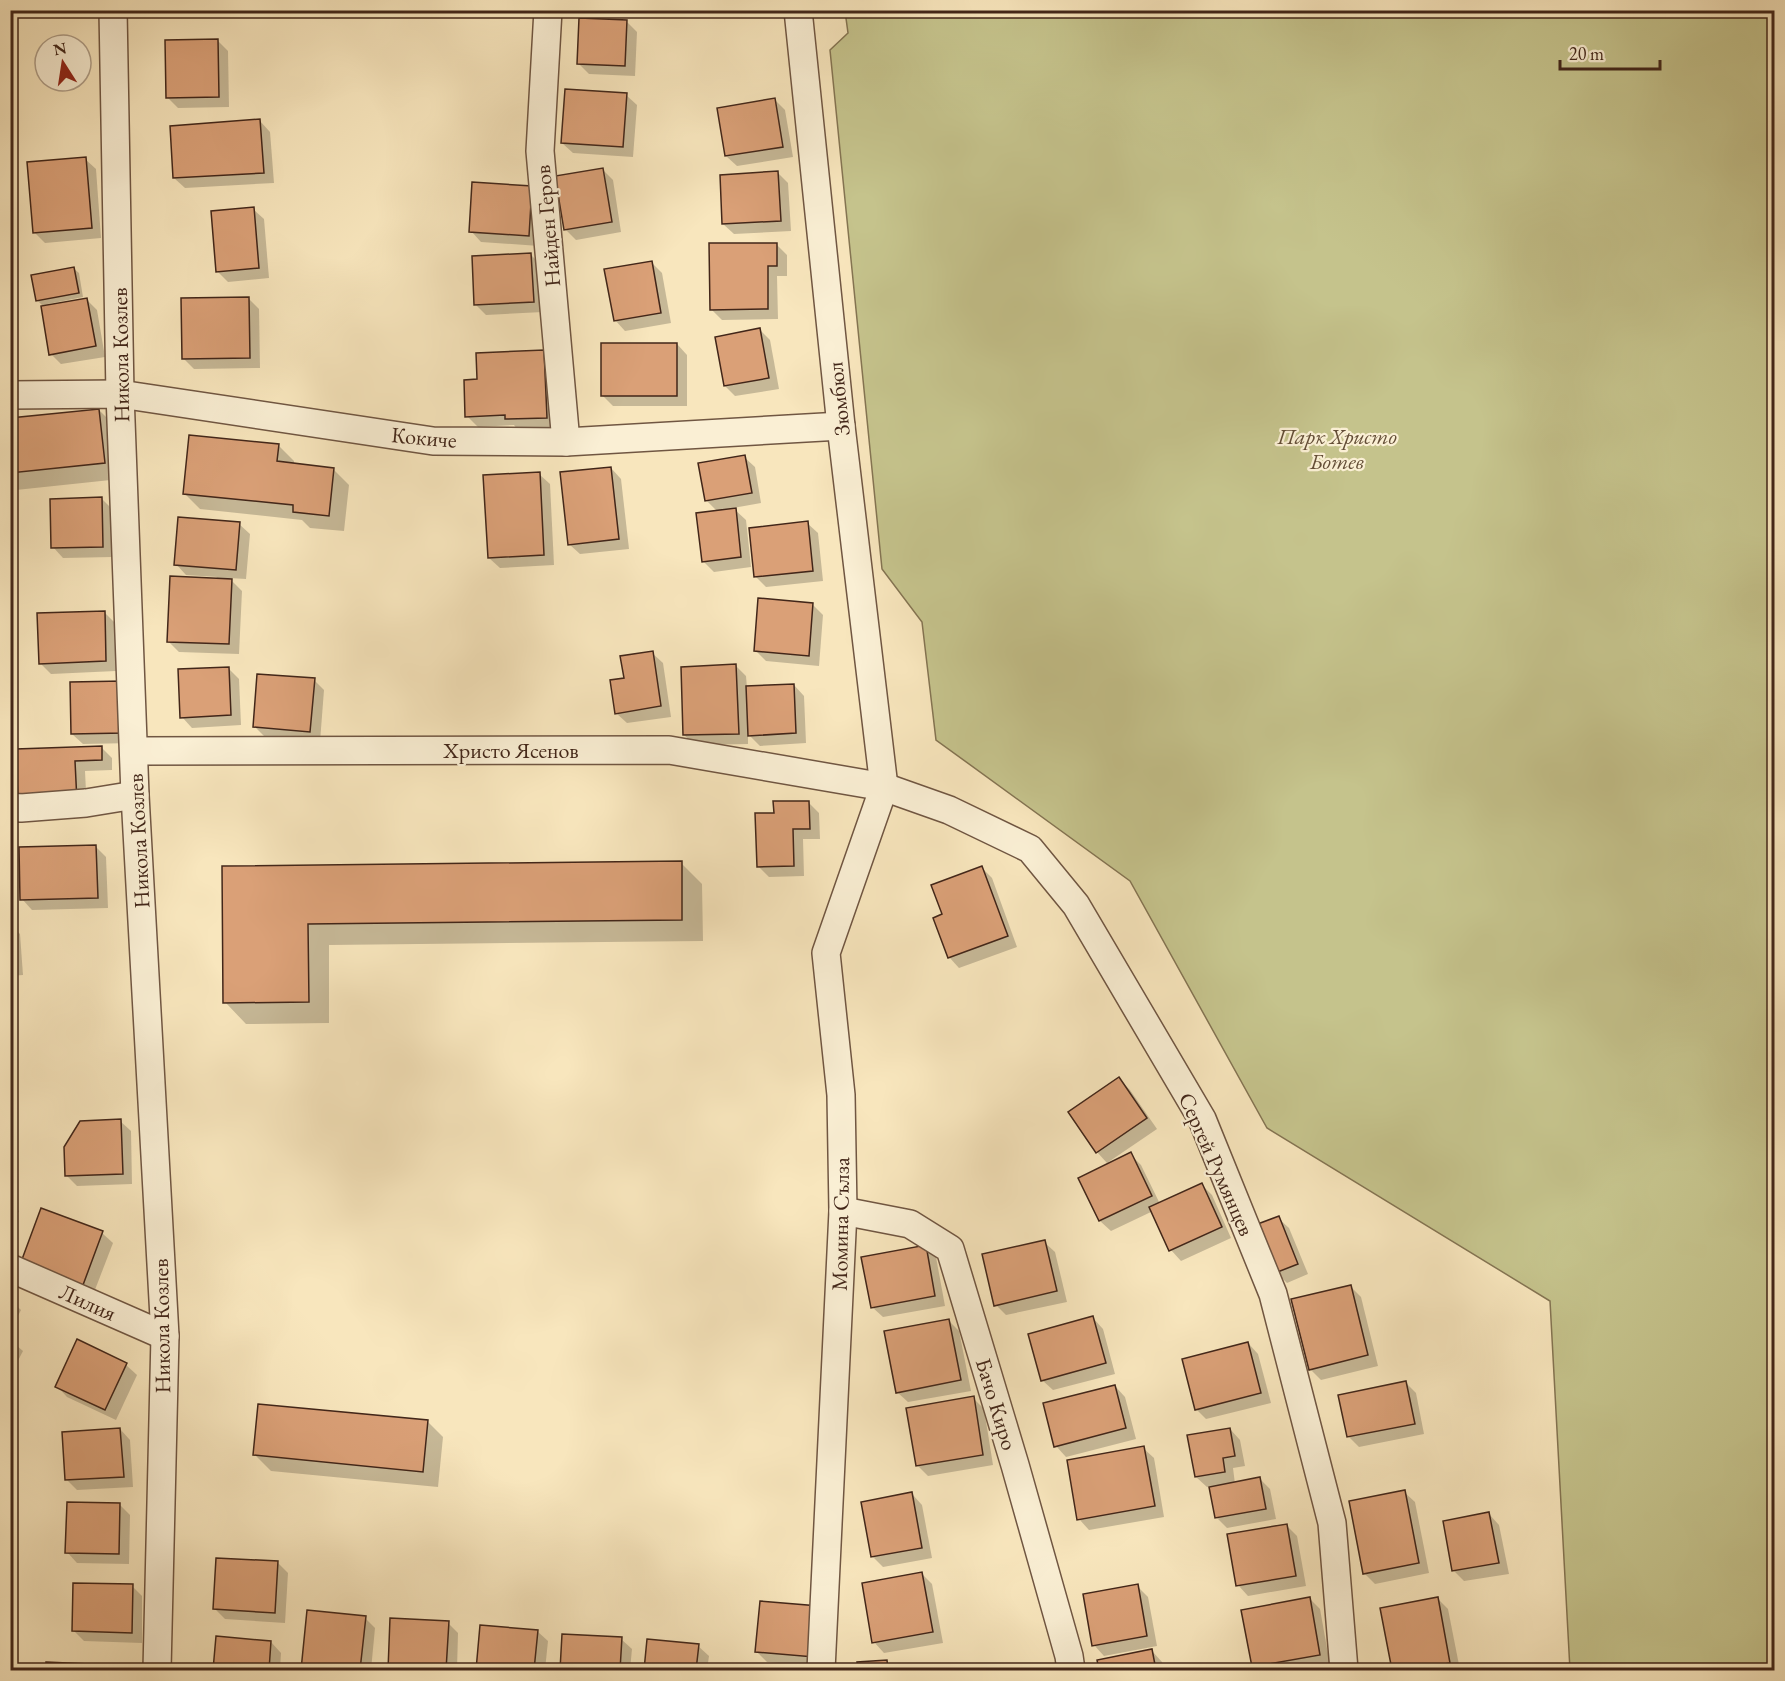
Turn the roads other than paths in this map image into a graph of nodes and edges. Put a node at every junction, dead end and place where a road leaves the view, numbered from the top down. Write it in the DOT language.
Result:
graph roads {
  1 [pos="113,10"];
  2 [pos="548,10"];
  3 [pos="798,10"];
  4 [pos="120,393"];
  5 [pos="10,395"];
  6 [pos="841,426"];
  7 [pos="566,442"];
  8 [pos="135,751"];
  9 [pos="884,787"];
  10 [pos="135,795"];
  11 [pos="10,807"];
  12 [pos="843,1211"];
  13 [pos="10,1268"];
  14 [pos="165,1336"];
  15 [pos="157,1671"];
  16 [pos="821,1671"];
  17 [pos="1071,1671"];
  18 [pos="1344,1671"];
  1 -- 4 [label="street, Никола Козлев"];
  2 -- 7 [label="street, Найден Геров"];
  3 -- 6 [label="street, Зюмбюл"];
  4 -- 5 [label="street, Кокиче"];
  4 -- 7 [label="street, Кокиче"];
  4 -- 8 [label="street, Никола Козлев"];
  6 -- 7 [label="street, Кокиче"];
  6 -- 9 [label="street, Зюмбюл"];
  8 -- 9 [label="street, Христо Ясенов"];
  8 -- 10 [label="street, Никола Козлев"];
  9 -- 12 [label="street, Момина Сълза"];
  9 -- 18 [label="street, Сергей Румянцев"];
  10 -- 11 [label="street"];
  10 -- 14 [label="street, Никола Козлев"];
  12 -- 16 [label="street, Момина Сълза"];
  12 -- 17 [label="street, Бачо Киро"];
  13 -- 14 [label="street, Лилия"];
  14 -- 15 [label="street, Никола Козлев"];
}
